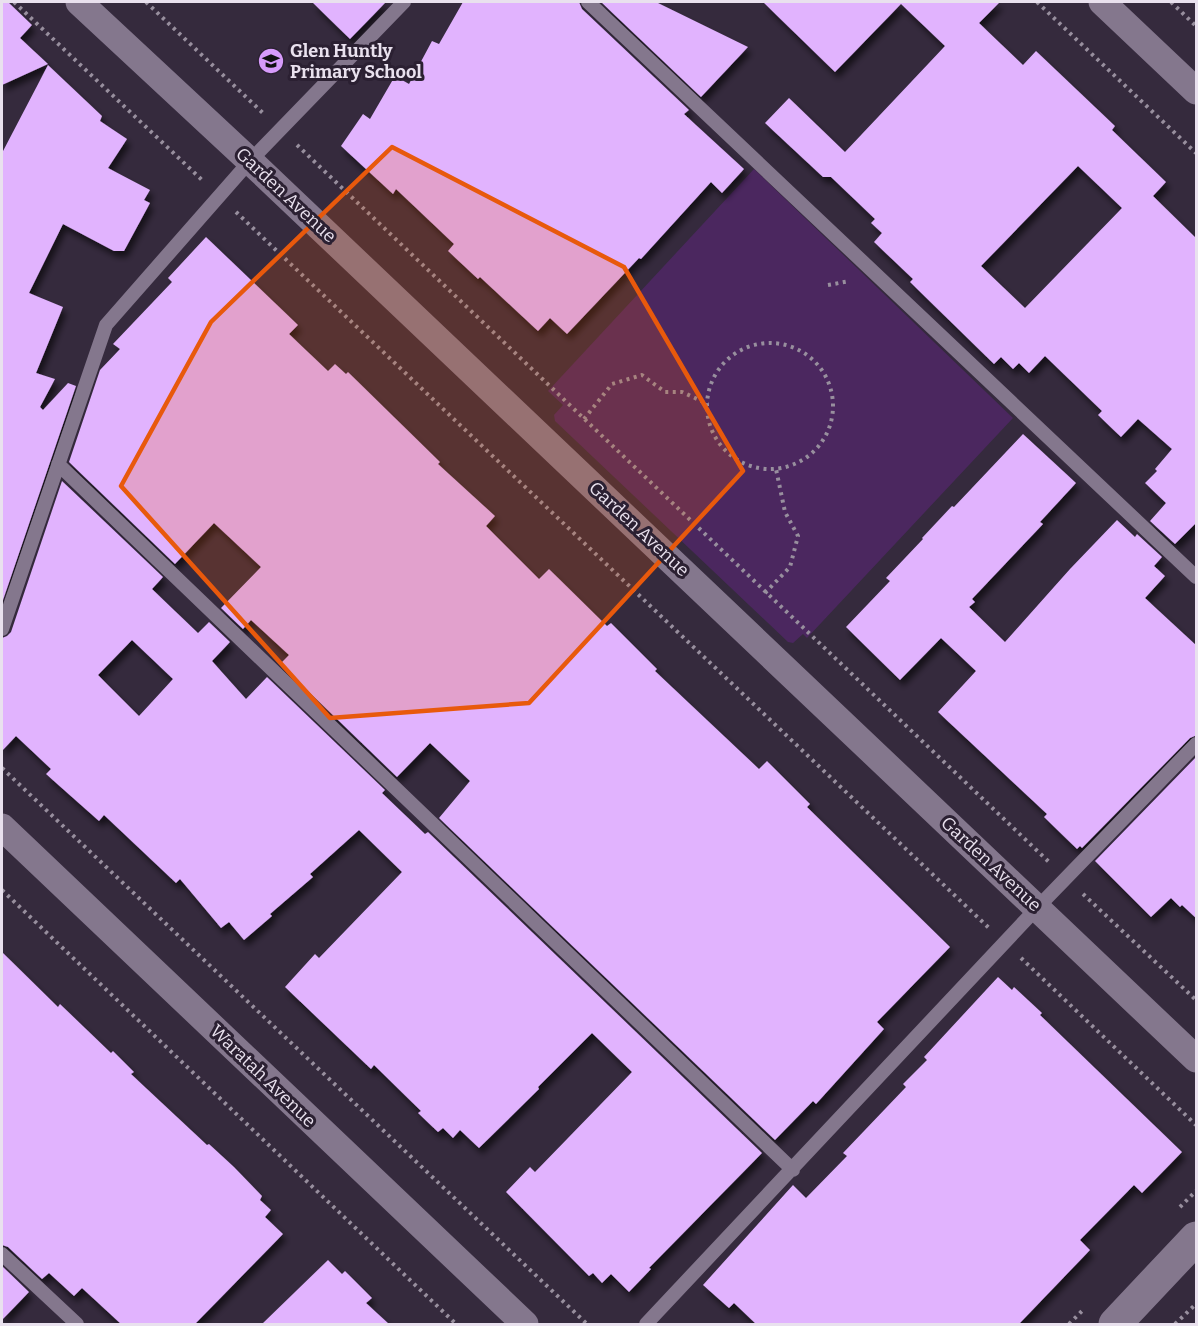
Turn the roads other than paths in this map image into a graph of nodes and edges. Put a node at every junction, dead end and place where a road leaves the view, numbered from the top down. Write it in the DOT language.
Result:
graph roads {
  1 [pos="79,2"];
  2 [pos="404,2"];
  3 [pos="588,2"];
  4 [pos="1102,2"];
  5 [pos="1197,91"];
  6 [pos="250,161"];
  7 [pos="58,465"];
  8 [pos="1197,577"];
  9 [pos="2,629"];
  10 [pos="1197,744"];
  11 [pos="2,827"];
  12 [pos="1037,908"];
  13 [pos="1197,1059"];
  14 [pos="793,1170"];
  15 [pos="1197,1238"];
  16 [pos="2,1254"];
  17 [pos="77,1324"];
  18 [pos="525,1324"];
  19 [pos="646,1324"];
  20 [pos="1115,1324"];
  1 -- 6 [label="street, Garden Avenue"];
  2 -- 6 [label="lane"];
  3 -- 8 [label="lane"];
  4 -- 5 [label="street"];
  6 -- 7 [label="lane"];
  6 -- 12 [label="street, Garden Avenue"];
  7 -- 9 [label="lane"];
  7 -- 14 [label="lane"];
  10 -- 12 [label="lane"];
  11 -- 18 [label="street, Waratah Avenue"];
  12 -- 13 [label="street, Garden Avenue"];
  12 -- 14 [label="lane"];
  14 -- 19 [label="lane"];
  15 -- 20 [label="street"];
  16 -- 17 [label="lane"];
}
